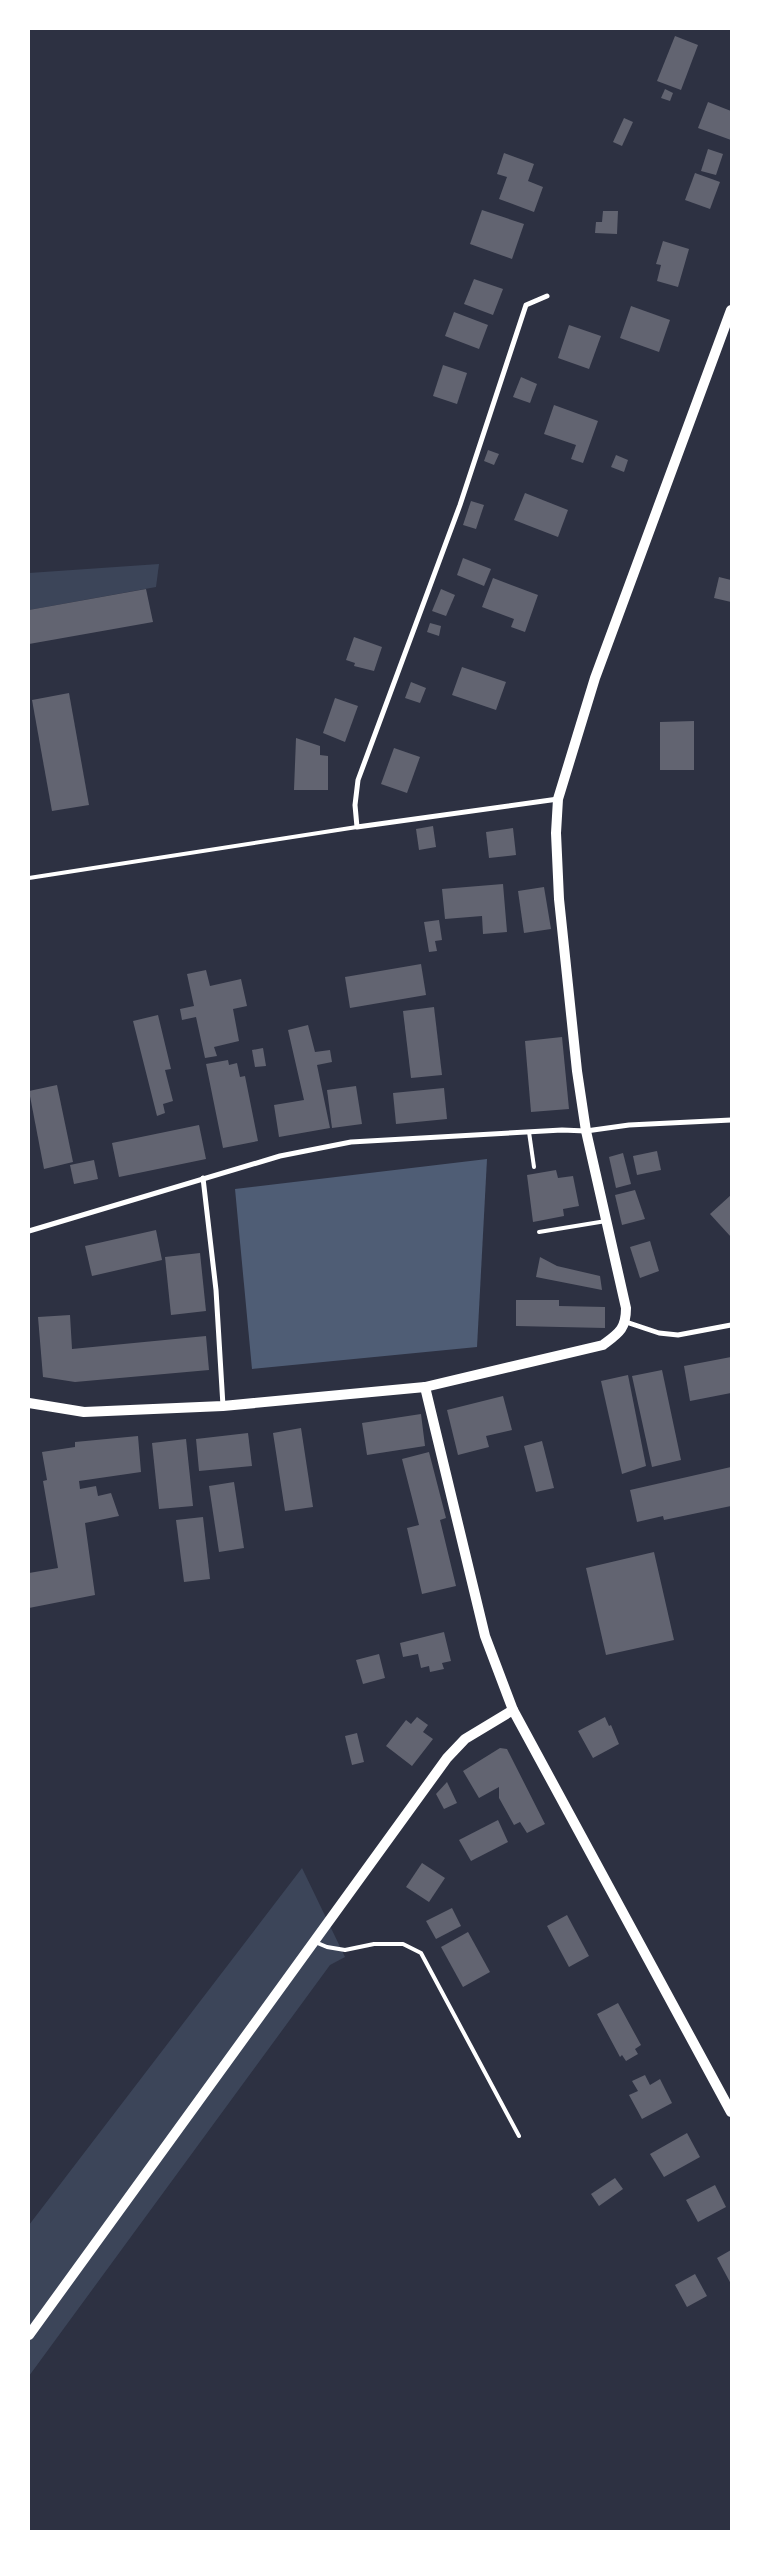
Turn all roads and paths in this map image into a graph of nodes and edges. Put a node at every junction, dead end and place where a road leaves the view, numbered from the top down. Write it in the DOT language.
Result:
graph roads {
  1 [pos="547,296"];
  2 [pos="731,310"];
  3 [pos="558,799"];
  4 [pos="357,826"];
  5 [pos="29,878"];
  6 [pos="731,1120"];
  7 [pos="586,1131"];
  8 [pos="529,1132"];
  9 [pos="534,1167"];
  10 [pos="203,1178"];
  11 [pos="607,1221"];
  12 [pos="29,1231"];
  13 [pos="539,1232"];
  14 [pos="626,1322"];
  15 [pos="731,1325"];
  16 [pos="425,1387"];
  17 [pos="29,1403"];
  18 [pos="223,1406"];
  19 [pos="513,1710"];
  20 [pos="314,1942"];
  21 [pos="731,2112"];
  22 [pos="519,2136"];
  23 [pos="29,2335"];
  1 -- 4 [label="street"];
  2 -- 3 [label="main road"];
  3 -- 4 [label="street"];
  3 -- 7 [label="main road"];
  4 -- 5 [label="lane"];
  6 -- 7 [label="street"];
  7 -- 8 [label="street"];
  7 -- 11 [label="main road"];
  8 -- 9 [label="lane"];
  8 -- 10 [label="street"];
  10 -- 12 [label="street"];
  10 -- 18 [label="street"];
  11 -- 13 [label="lane"];
  11 -- 14 [label="main road"];
  14 -- 15 [label="street"];
  14 -- 16 [label="main road"];
  16 -- 18 [label="main road"];
  16 -- 19 [label="main road"];
  17 -- 18 [label="main road"];
  19 -- 20 [label="main road"];
  19 -- 21 [label="main road"];
  20 -- 22 [label="lane"];
  20 -- 23 [label="main road"];
}
